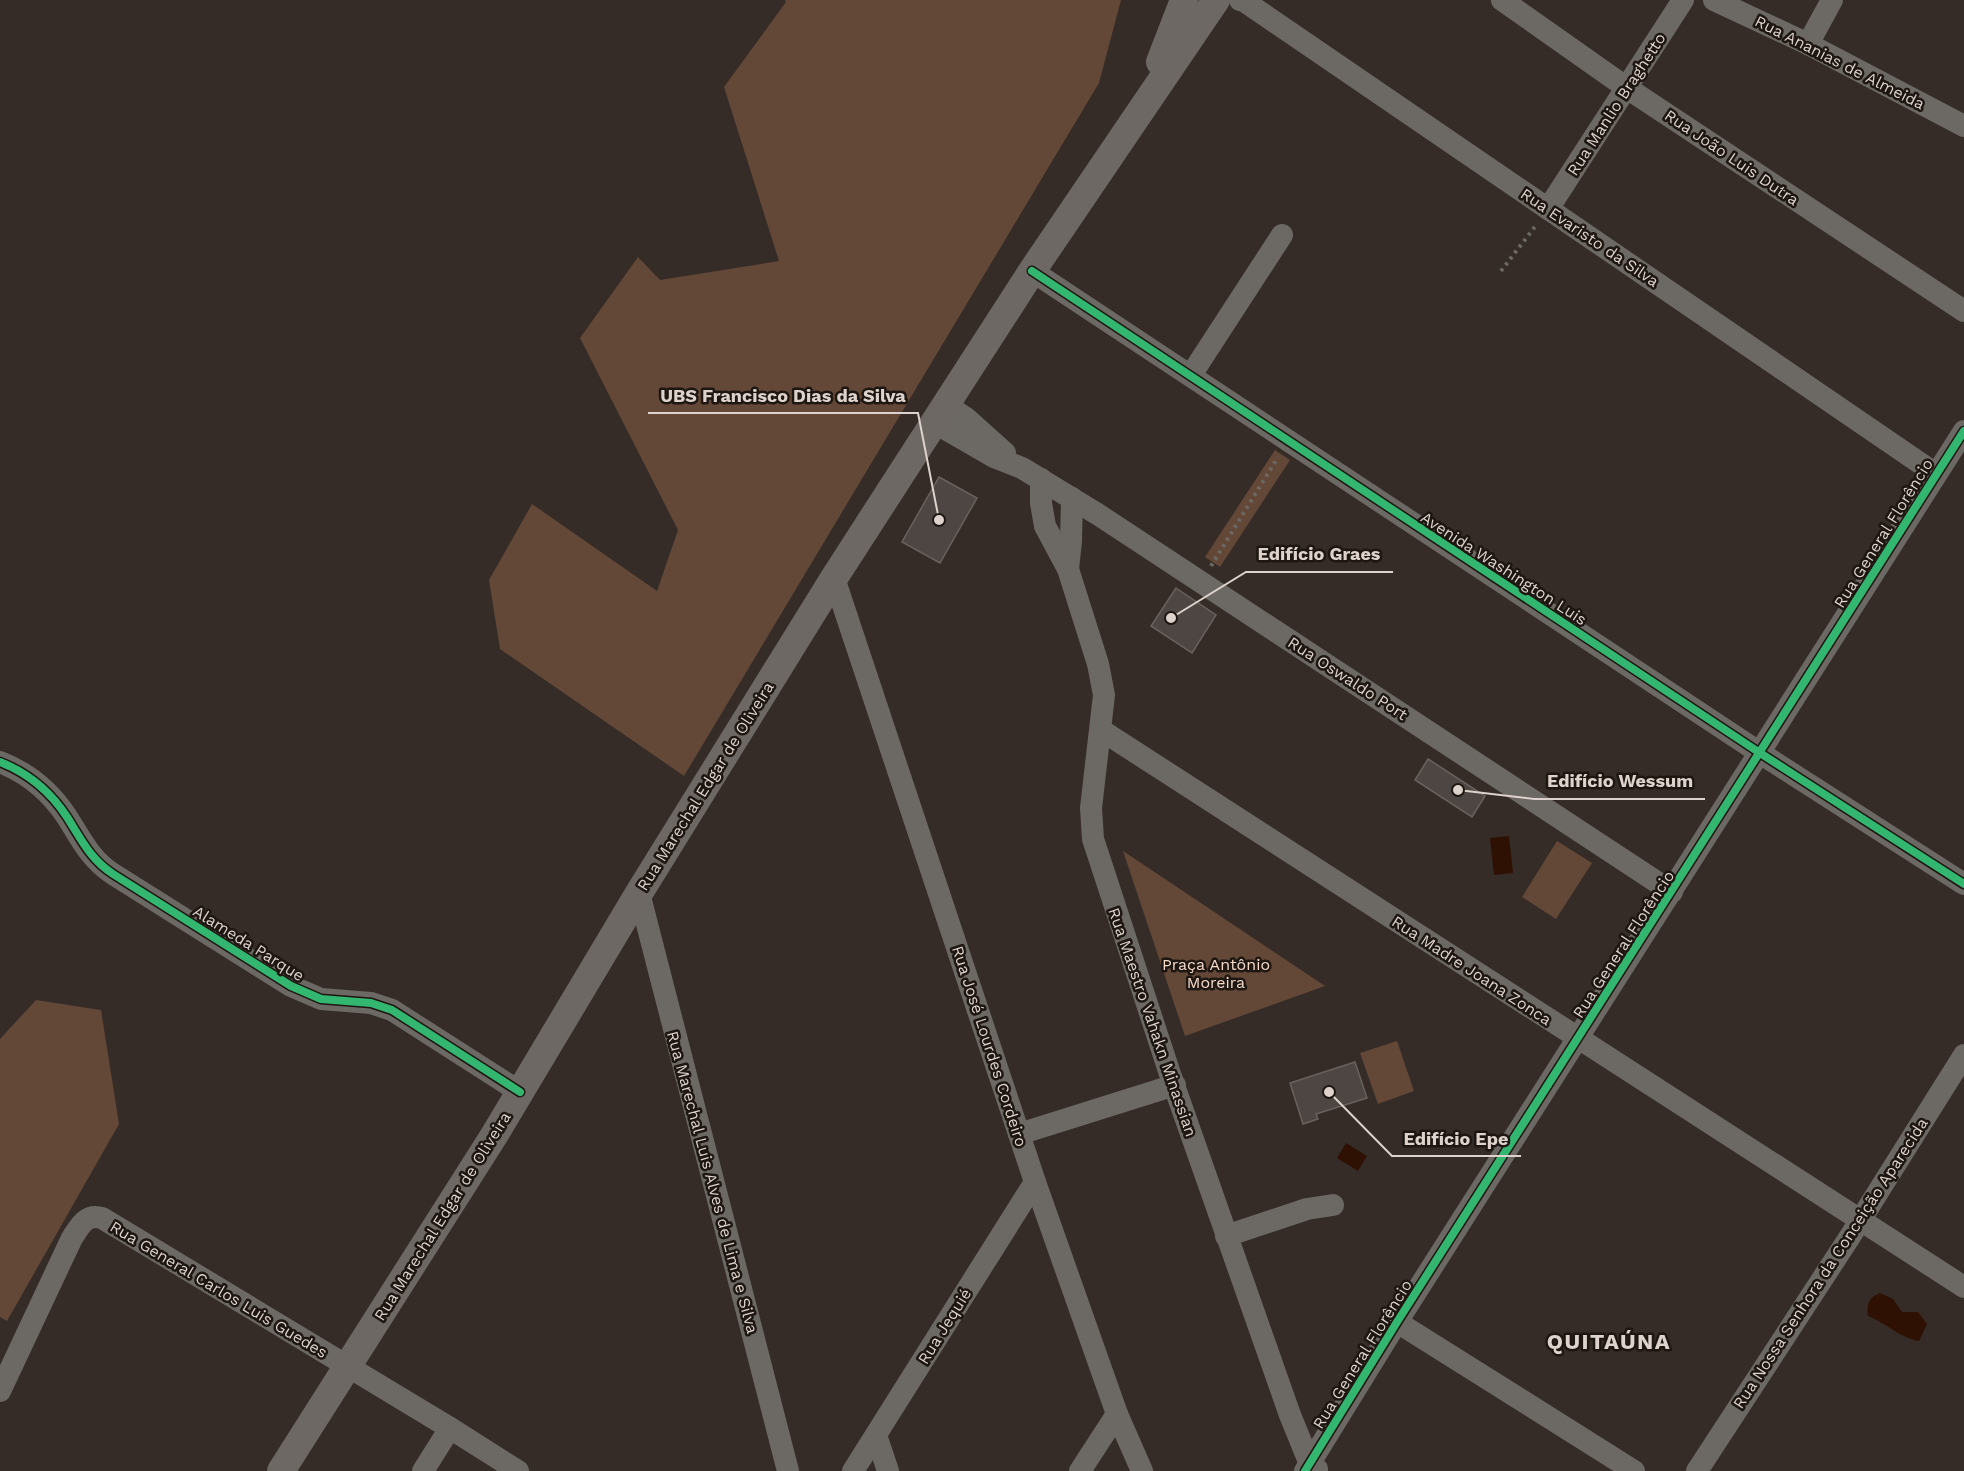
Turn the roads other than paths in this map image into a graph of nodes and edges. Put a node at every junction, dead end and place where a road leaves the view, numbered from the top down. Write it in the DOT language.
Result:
graph roads {
  1 [pos="1184,0"];
  2 [pos="1216,0"];
  3 [pos="1242,0"];
  4 [pos="1502,0"];
  5 [pos="1683,0"];
  6 [pos="1714,0"];
  7 [pos="1832,0"];
  8 [pos="1808,44"];
  9 [pos="1628,87"];
  10 [pos="1143,109"];
  11 [pos="1964,126"];
  12 [pos="1548,209"];
  13 [pos="1282,235"];
  14 [pos="1032,271"];
  15 [pos="1964,310"];
  16 [pos="1191,375"];
  17 [pos="940,414"];
  18 [pos="1964,431"];
  19 [pos="1936,474"];
  20 [pos="1041,479"];
  21 [pos="1072,498"];
  22 [pos="1068,569"];
  23 [pos="834,578"];
  24 [pos="816,606"];
  25 [pos="848,619"];
  26 [pos="1101,730"];
  27 [pos="1760,753"];
  28 [pos="0,762"];
  29 [pos="1964,884"];
  30 [pos="1672,892"];
  31 [pos="639,893"];
  32 [pos="1578,1039"];
  33 [pos="1964,1055"];
  34 [pos="1175,1085"];
  35 [pos="520,1092"];
  36 [pos="1019,1134"];
  37 [pos="1035,1182"];
  38 [pos="1333,1205"];
  39 [pos="1859,1221"];
  40 [pos="1226,1236"];
  41 [pos="1964,1287"];
  42 [pos="1397,1322"];
  43 [pos="347,1366"];
  44 [pos="0,1391"];
  45 [pos="1118,1414"];
  46 [pos="450,1428"];
  47 [pos="876,1435"];
  48 [pos="1312,1469"];
  49 [pos="281,1471"];
  50 [pos="423,1471"];
  51 [pos="518,1471"];
  52 [pos="788,1471"];
  53 [pos="853,1471"];
  54 [pos="888,1471"];
  55 [pos="1080,1471"];
  56 [pos="1142,1471"];
  57 [pos="1634,1471"];
  58 [pos="1696,1471"];
  1 -- 10 [label="main road, Rua Marechal Edgar de Oliveira"];
  2 -- 10 [label="main road, Rua Marechal Edgar de Oliveira"];
  3 -- 12 [label="street, Rua Evaristo da Silva"];
  4 -- 9 [label="street, Rua João Luis Dutra"];
  5 -- 9 [label="street, Rua Manlio Braghetto"];
  6 -- 8 [label="street, Rua Ananias de Almeida"];
  7 -- 8 [label="street"];
  8 -- 11 [label="street, Rua Ananias de Almeida"];
  9 -- 12 [label="street, Rua Manlio Braghetto"];
  9 -- 15 [label="street, Rua João Luis Dutra"];
  10 -- 14 [label="main road, Rua Marechal Edgar de Oliveira"];
  12 -- 19 [label="street, Rua Evaristo da Silva"];
  13 -- 16 [label="street"];
  14 -- 16 [label="street, Avenida Washington Luis"];
  14 -- 17 [label="main road, Rua Marechal Edgar de Oliveira"];
  16 -- 27 [label="street, Avenida Washington Luis"];
  17 -- 20 [label="street, Rua Oswaldo Port"];
  17 -- 23 [label="main road, Rua Marechal Edgar de Oliveira"];
  18 -- 19 [label="street, Rua General Florêncio"];
  19 -- 27 [label="street, Rua General Florêncio"];
  20 -- 21 [label="street, Rua Oswaldo Port"];
  20 -- 22 [label="street, Rua Maestro Vahakn Minassian"];
  21 -- 22 [label="street, Rua Maestro Vahakn Minassian"];
  21 -- 30 [label="street, Rua Oswaldo Port"];
  22 -- 26 [label="street, Rua Maestro Vahakn Minassian"];
  23 -- 24 [label="main road, Rua Marechal Edgar de Oliveira"];
  23 -- 25 [label="street, Rua José Lourdes Cordeiro"];
  24 -- 25 [label="street"];
  24 -- 31 [label="main road, Rua Marechal Edgar de Oliveira"];
  25 -- 36 [label="street, Rua José Lourdes Cordeiro"];
  26 -- 32 [label="street, Rua Madre Joana Zonca"];
  26 -- 34 [label="street, Rua Maestro Vahakn Minassian"];
  27 -- 29 [label="street, Avenida Washington Luis"];
  27 -- 30 [label="street, Rua General Florêncio"];
  28 -- 35 [label="street, Alameda Parque"];
  30 -- 32 [label="street, Rua General Florêncio"];
  31 -- 35 [label="main road, Rua Marechal Edgar de Oliveira"];
  31 -- 52 [label="street, Rua Marechal Luis Alves de Lima e Silva"];
  32 -- 39 [label="street, Rua Madre Joana Zonca"];
  32 -- 42 [label="street, Rua General Florêncio"];
  33 -- 39 [label="street, Rua Nossa Senhora da Conceição Aparecida"];
  34 -- 36 [label="street"];
  34 -- 40 [label="street, Rua Maestro Vahakn Minassian"];
  35 -- 43 [label="main road, Rua Marechal Edgar de Oliveira"];
  36 -- 37 [label="street, Rua José Lourdes Cordeiro"];
  37 -- 45 [label="street, Rua José Lourdes Cordeiro"];
  37 -- 47 [label="street, Rua Jequié"];
  38 -- 40 [label="street"];
  39 -- 41 [label="street, Rua Madre Joana Zonca"];
  39 -- 58 [label="street, Rua Nossa Senhora da Conceição Aparecida"];
  40 -- 48 [label="street, Rua Maestro Vahakn Minassian"];
  42 -- 48 [label="street, Rua General Florêncio"];
  42 -- 57 [label="street"];
  43 -- 44 [label="street, Rua General Carlos Luis Guedes"];
  43 -- 46 [label="street, Rua General Carlos Luis Guedes"];
  43 -- 49 [label="main road, Rua Marechal Edgar de Oliveira"];
  45 -- 55 [label="street"];
  45 -- 56 [label="street, Rua José Lourdes Cordeiro"];
  46 -- 50 [label="street"];
  46 -- 51 [label="street, Rua General Carlos Luis Guedes"];
  47 -- 53 [label="street, Rua Jequié"];
  47 -- 54 [label="street"];
}
